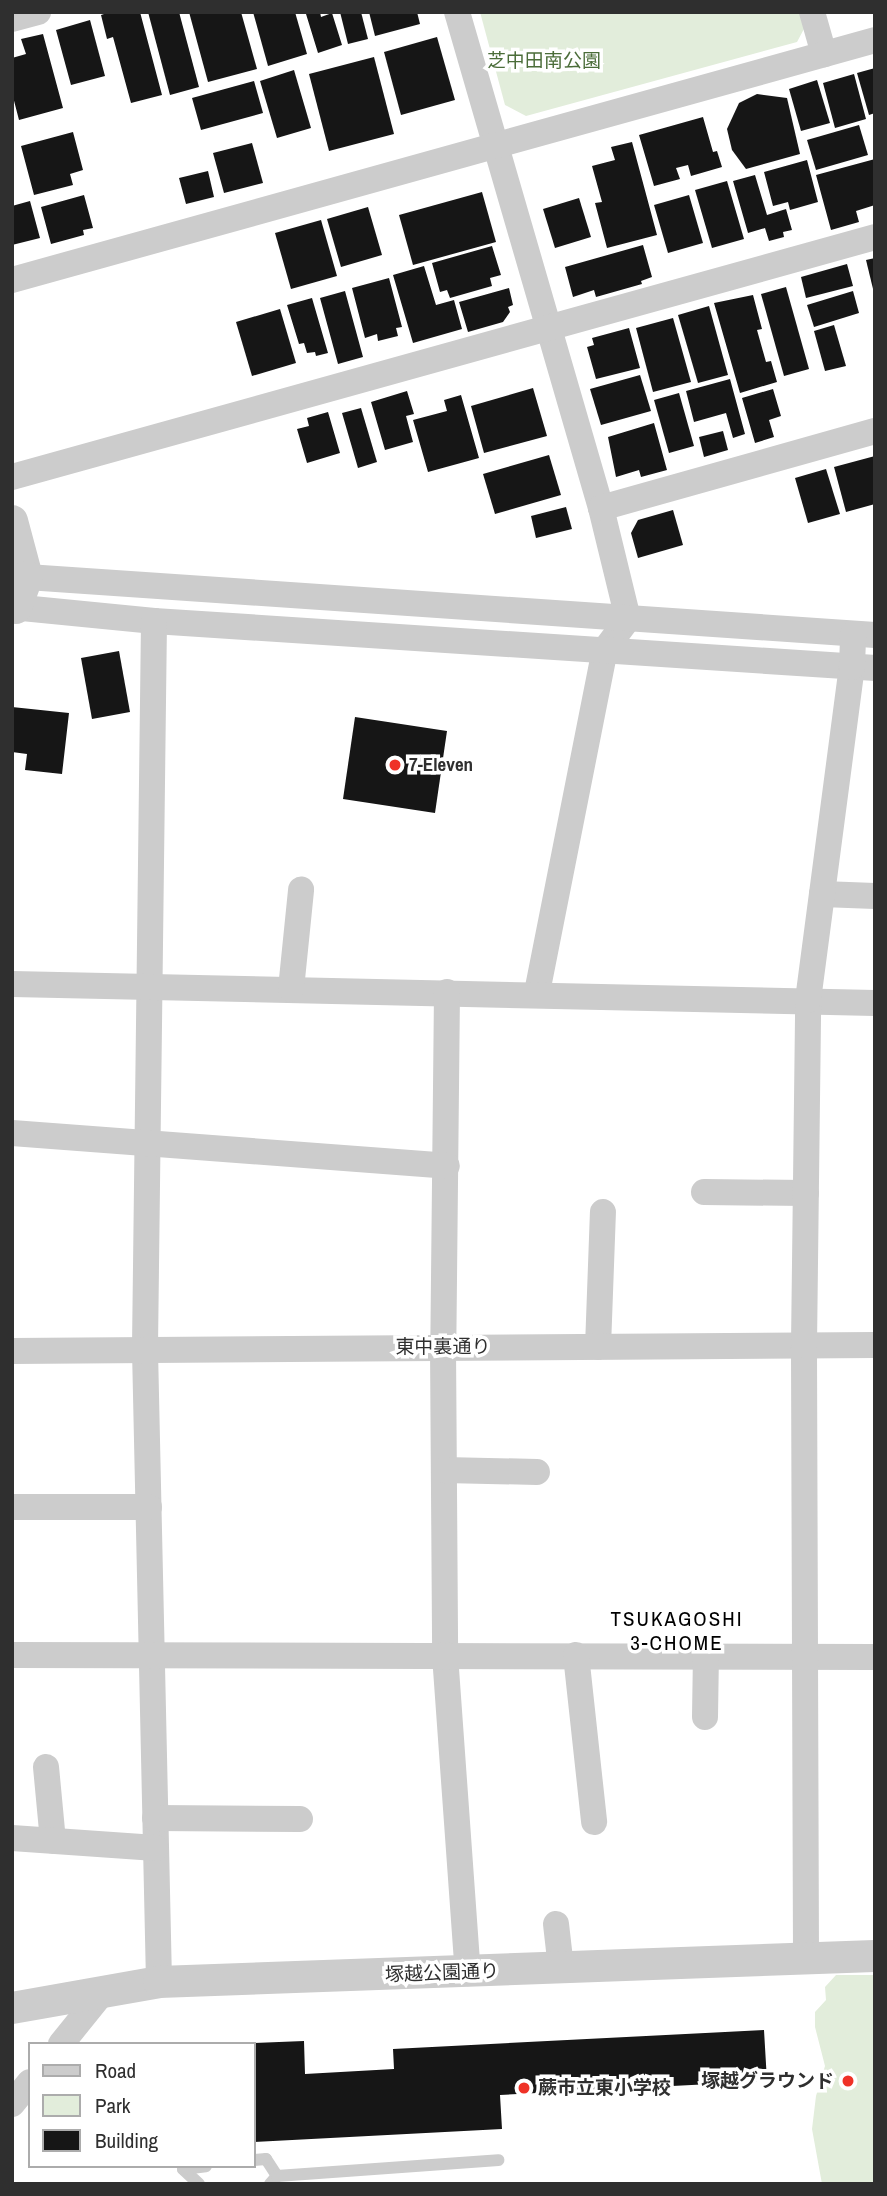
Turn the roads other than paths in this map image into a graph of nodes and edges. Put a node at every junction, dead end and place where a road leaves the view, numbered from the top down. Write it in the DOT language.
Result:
graph roads {
  1 [pos="38,12"];
  2 [pos="457,12"];
  3 [pos="812,12"];
  4 [pos="12,19"];
  5 [pos="875,40"];
  6 [pos="824,54"];
  7 [pos="494,146"];
  8 [pos="875,237"];
  9 [pos="12,280"];
  10 [pos="548,330"];
  11 [pos="875,431"];
  12 [pos="12,477"];
  13 [pos="601,508"];
  14 [pos="12,521"];
  15 [pos="20,575"];
  16 [pos="14,607"];
  17 [pos="628,618"];
  18 [pos="154,621"];
  19 [pos="864,634"];
  20 [pos="605,649"];
  21 [pos="863,667"];
  22 [pos="301,890"];
  23 [pos="822,894"];
  24 [pos="875,896"];
  25 [pos="12,984"];
  26 [pos="151,986"];
  27 [pos="291,989"];
  28 [pos="447,992"];
  29 [pos="537,993"];
  30 [pos="808,1000"];
  31 [pos="875,1003"];
  32 [pos="12,1133"];
  33 [pos="148,1143"];
  34 [pos="447,1166"];
  35 [pos="704,1192"];
  36 [pos="806,1193"];
  37 [pos="603,1212"];
  38 [pos="804,1345"];
  39 [pos="875,1345"];
  40 [pos="443,1347"];
  41 [pos="598,1347"];
  42 [pos="145,1350"];
  43 [pos="12,1351"];
  44 [pos="444,1470"];
  45 [pos="537,1472"];
  46 [pos="12,1507"];
  47 [pos="149,1507"];
  48 [pos="445,1655"];
  49 [pos="576,1655"];
  50 [pos="706,1655"];
  51 [pos="12,1656"];
  52 [pos="152,1656"];
  53 [pos="807,1656"];
  54 [pos="875,1657"];
  55 [pos="705,1717"];
  56 [pos="46,1767"];
  57 [pos="156,1818"];
  58 [pos="300,1819"];
  59 [pos="594,1822"];
  60 [pos="12,1839"];
  61 [pos="52,1841"];
  62 [pos="156,1848"];
  63 [pos="555,1924"];
  64 [pos="806,1956"];
  65 [pos="875,1956"];
  66 [pos="561,1968"];
  67 [pos="468,1973"];
  68 [pos="159,1982"];
  69 [pos="103,1992"];
  70 [pos="12,2008"];
  71 [pos="63,2042"];
  72 [pos="28,2084"];
  73 [pos="12,2104"];
  74 [pos="256,2160"];
  75 [pos="498,2160"];
  76 [pos="191,2168"];
  77 [pos="274,2180"];
  78 [pos="199,2184"];
  1 -- 4 [label="street"];
  2 -- 7 [label="street"];
  3 -- 6 [label="street"];
  5 -- 6 [label="street"];
  6 -- 7 [label="street"];
  7 -- 9 [label="street"];
  7 -- 10 [label="street"];
  8 -- 10 [label="street"];
  10 -- 12 [label="street"];
  10 -- 13 [label="street"];
  11 -- 13 [label="street"];
  13 -- 17 [label="street"];
  14 -- 15 [label="street"];
  15 -- 16 [label="street"];
  15 -- 17 [label="street"];
  16 -- 18 [label="street"];
  17 -- 19 [label="street"];
  17 -- 20 [label="street"];
  18 -- 20 [label="street"];
  18 -- 26 [label="street"];
  19 -- 21 [label="street"];
  20 -- 21 [label="street"];
  20 -- 29 [label="street"];
  21 -- 23 [label="street"];
  22 -- 27 [label="street"];
  23 -- 24 [label="street"];
  23 -- 30 [label="street"];
  25 -- 26 [label="street"];
  26 -- 27 [label="street"];
  26 -- 33 [label="street"];
  27 -- 28 [label="street"];
  28 -- 29 [label="street"];
  28 -- 34 [label="street"];
  29 -- 30 [label="street"];
  30 -- 31 [label="street"];
  30 -- 36 [label="street"];
  32 -- 33 [label="street"];
  33 -- 34 [label="street"];
  33 -- 42 [label="street"];
  34 -- 40 [label="street"];
  35 -- 36 [label="street"];
  36 -- 38 [label="street"];
  37 -- 41 [label="street"];
  38 -- 39 [label="street, 東中裏通り"];
  38 -- 41 [label="street, 東中裏通り"];
  38 -- 53 [label="street"];
  40 -- 41 [label="street, 東中裏通り"];
  40 -- 42 [label="street, 東中裏通り"];
  40 -- 44 [label="street"];
  42 -- 43 [label="street, 東中裏通り"];
  42 -- 47 [label="street"];
  44 -- 45 [label="street"];
  44 -- 48 [label="street"];
  46 -- 47 [label="street"];
  47 -- 52 [label="street"];
  48 -- 49 [label="street"];
  48 -- 52 [label="street"];
  48 -- 67 [label="street"];
  49 -- 50 [label="street"];
  49 -- 59 [label="street"];
  50 -- 53 [label="street"];
  50 -- 55 [label="street"];
  51 -- 52 [label="street"];
  52 -- 57 [label="street"];
  53 -- 54 [label="street"];
  53 -- 64 [label="street"];
  56 -- 61 [label="street"];
  57 -- 58 [label="street"];
  57 -- 62 [label="street"];
  60 -- 61 [label="street"];
  61 -- 62 [label="street"];
  62 -- 68 [label="street"];
  63 -- 66 [label="street"];
  64 -- 65 [label="street, 塚越公園通り"];
  64 -- 66 [label="street, 塚越公園通り"];
  66 -- 67 [label="street, 塚越公園通り"];
  67 -- 68 [label="street, 塚越公園通り"];
  68 -- 69 [label="street, 塚越公園通り"];
  69 -- 70 [label="street, 塚越公園通り"];
  69 -- 71 [label="street"];
  72 -- 73 [label="street"];
  74 -- 77 [label="lane"];
  75 -- 77 [label="lane"];
  76 -- 78 [label="lane"];
}
